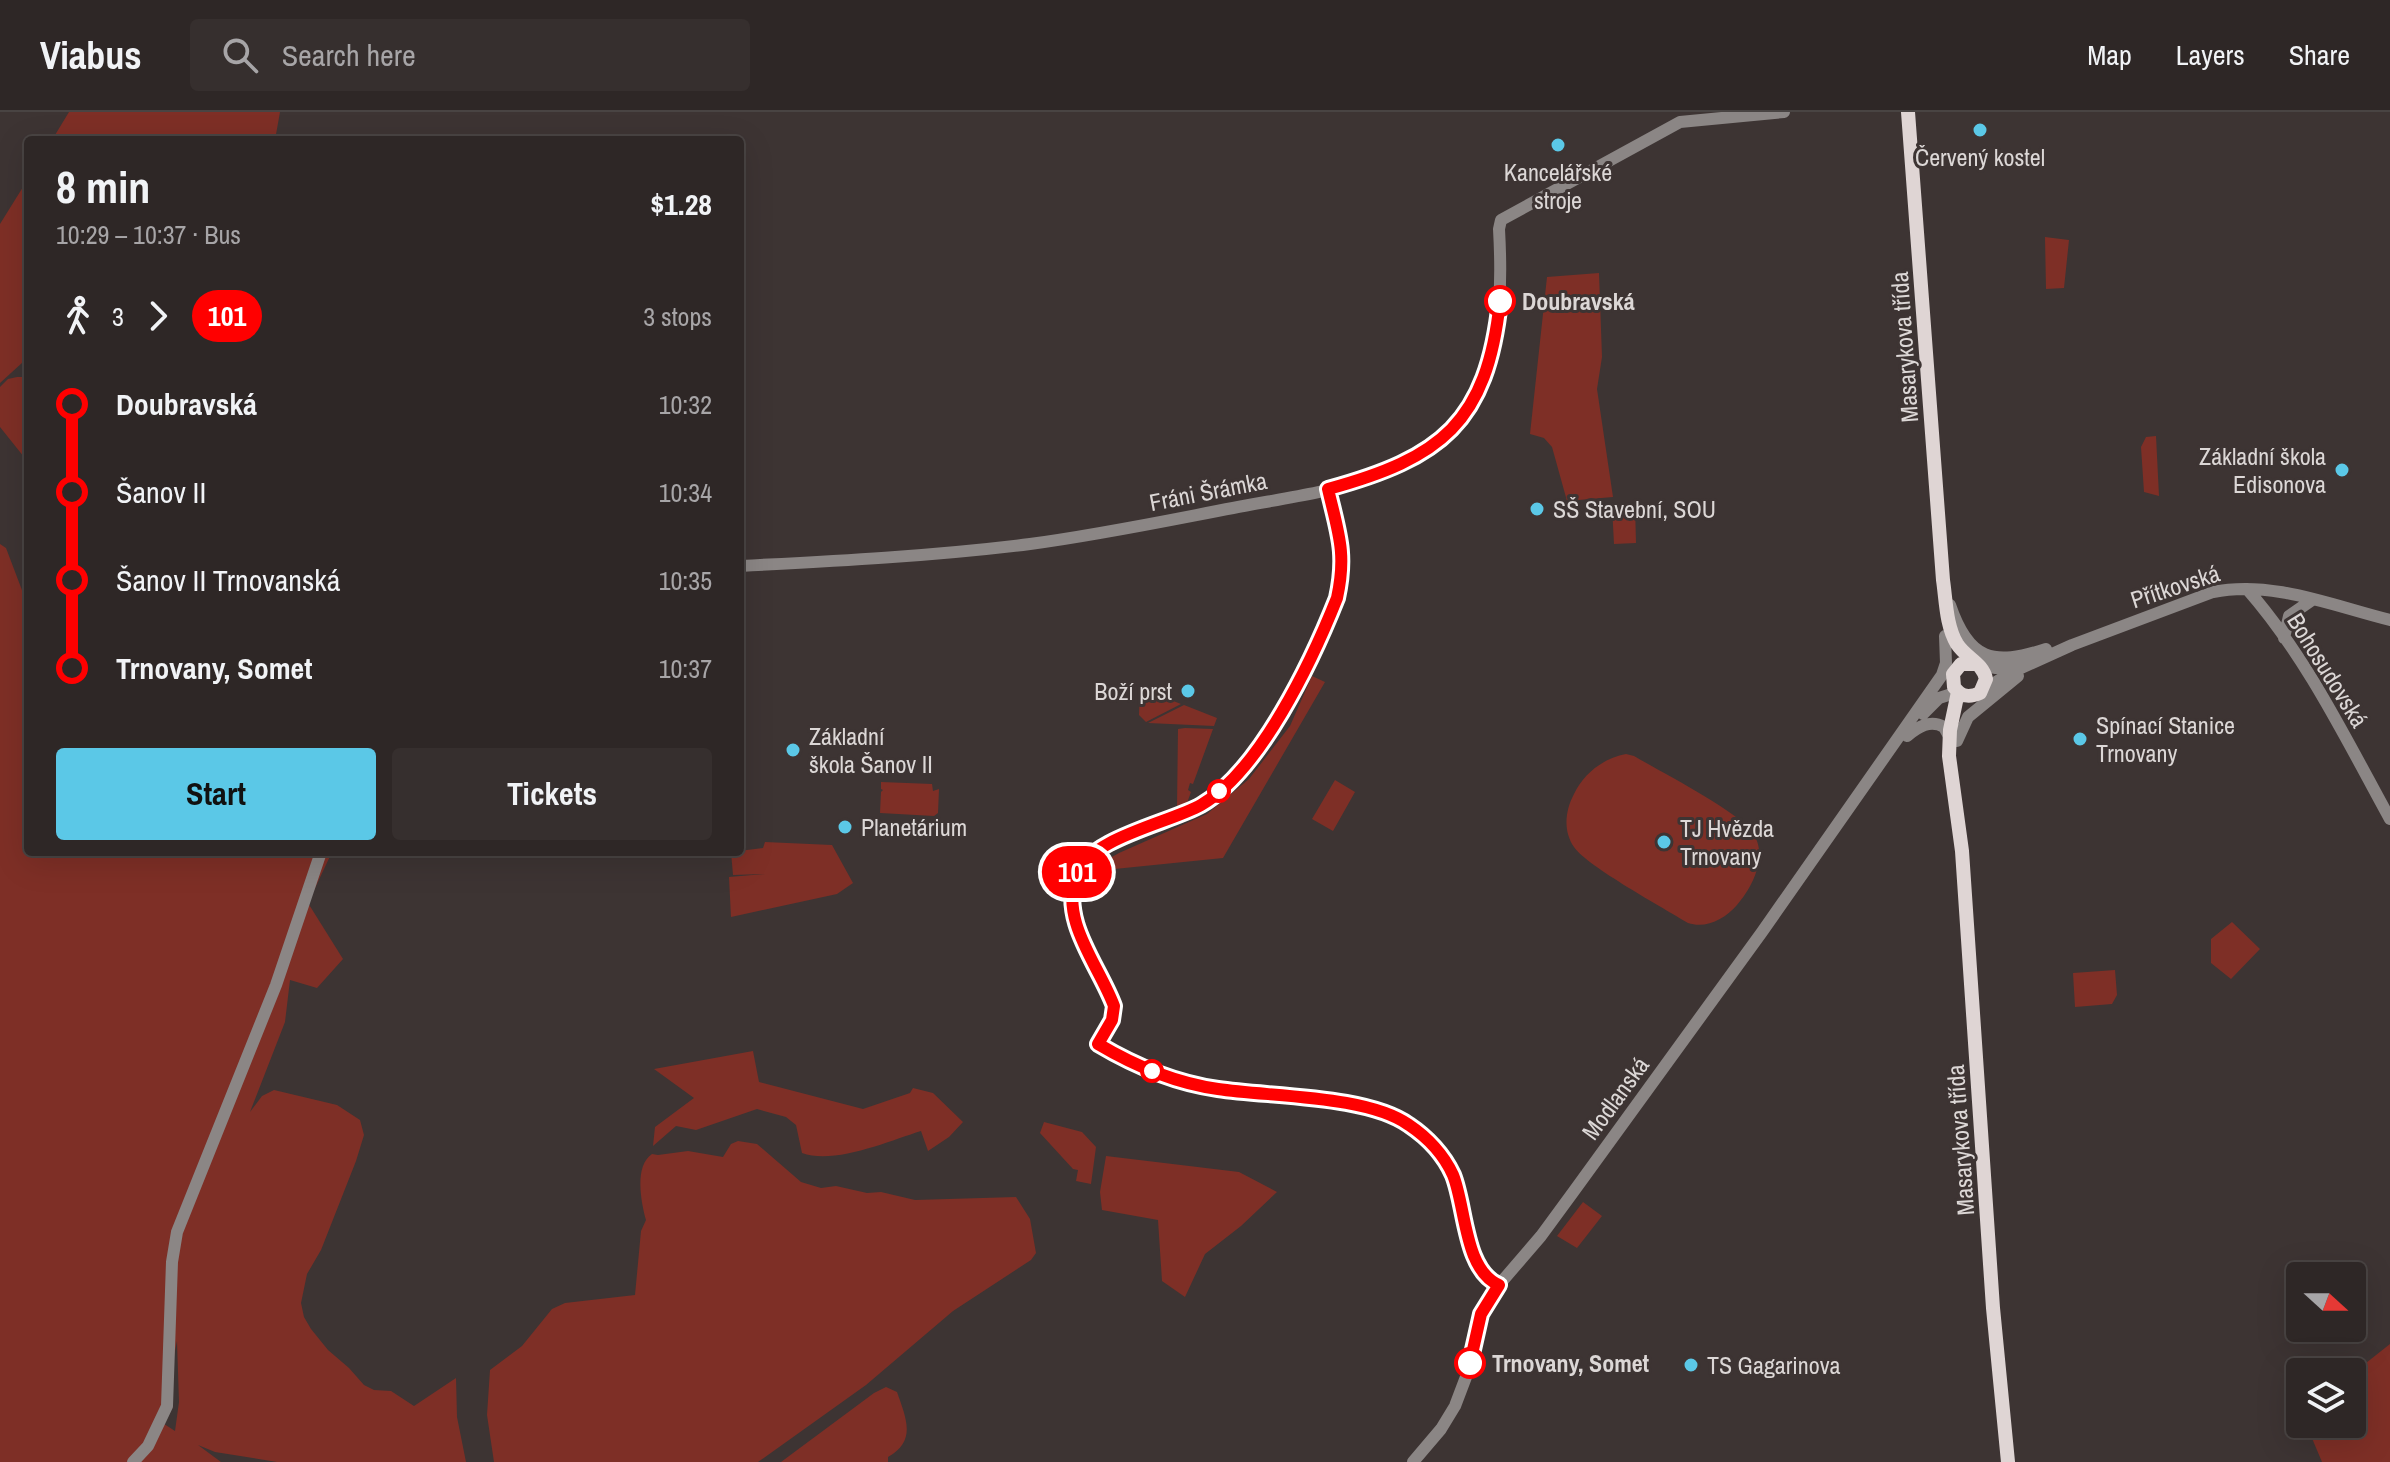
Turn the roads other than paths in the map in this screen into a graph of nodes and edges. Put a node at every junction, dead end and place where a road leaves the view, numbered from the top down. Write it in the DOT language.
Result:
graph roads {
  1 [pos="1784,112"];
  2 [pos="1908,112"];
  3 [pos="744,566"];
  4 [pos="1943,580"];
  5 [pos="2247,589"];
  6 [pos="2312,600"];
  7 [pos="2390,620"];
  8 [pos="1945,636"];
  9 [pos="2284,638"];
  10 [pos="2069,647"];
  11 [pos="1978,664"];
  12 [pos="1954,672"];
  13 [pos="1958,692"];
  14 [pos="1979,693"];
  15 [pos="1914,715"];
  16 [pos="1906,738"];
  17 [pos="1953,738"];
  18 [pos="1878,769"];
  19 [pos="2390,819"];
  20 [pos="320,856"];
  21 [pos="133,1462"];
  22 [pos="1413,1462"];
  23 [pos="2008,1462"];
  1 -- 3 [label="street, Fráni Šrámka"];
  2 -- 4 [label="main road, Masarykova třída"];
  4 -- 8 [label="main road, Masarykova třída"];
  4 -- 10 [label="street"];
  4 -- 11 [label="main road, Masarykova třída"];
  5 -- 6 [label="street, Přítkovská"];
  5 -- 9 [label="street, Bohosudovská"];
  5 -- 10 [label="street, Přítkovská"];
  6 -- 7 [label="street, Přítkovská"];
  6 -- 9 [label="street"];
  8 -- 12 [label="main road, Masarykova třída"];
  8 -- 15 [label="street"];
  9 -- 19 [label="street, Bohosudovská"];
  10 -- 11 [label="street, Přítkovská"];
  10 -- 14 [label="street, Přítkovská"];
  10 -- 17 [label="street"];
  11 -- 12 [label="main road"];
  11 -- 14 [label="main road, Masarykova třída"];
  12 -- 13 [label="main road, Masarykova třída"];
  12 -- 15 [label="street"];
  13 -- 14 [label="main road"];
  13 -- 16 [label="street"];
  13 -- 17 [label="main road, Masarykova třída"];
  14 -- 17 [label="main road, Masarykova třída"];
  15 -- 18 [label="street"];
  16 -- 17 [label="street"];
  16 -- 18 [label="street"];
  17 -- 23 [label="main road, Masarykova třída"];
  18 -- 22 [label="street, Modlanská"];
  20 -- 21 [label="street"];
}
